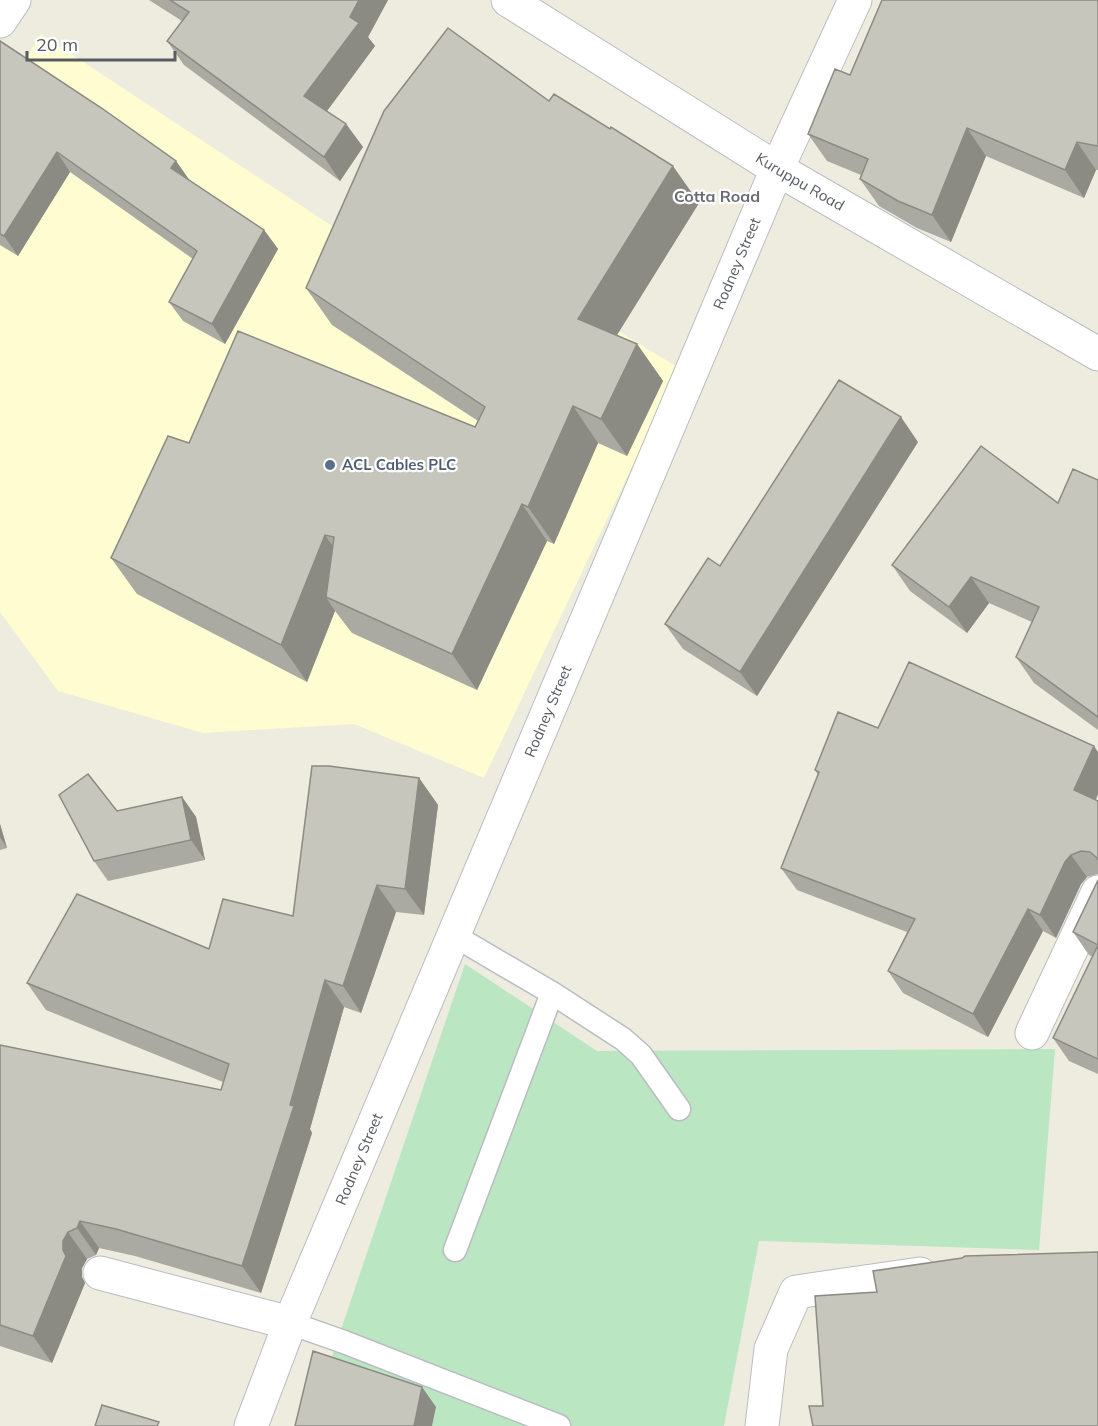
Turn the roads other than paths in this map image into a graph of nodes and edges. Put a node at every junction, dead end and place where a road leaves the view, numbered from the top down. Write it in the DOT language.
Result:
graph roads {
  1 [pos="14,0"];
  2 [pos="508,0"];
  3 [pos="855,0"];
  4 [pos="0,21"];
  5 [pos="777,169"];
  6 [pos="1098,354"];
  7 [pos="1098,892"];
  8 [pos="453,935"];
  9 [pos="552,993"];
  10 [pos="1032,1033"];
  11 [pos="679,1109"];
  12 [pos="455,1250"];
  13 [pos="953,1270"];
  14 [pos="100,1273"];
  15 [pos="290,1323"];
  16 [pos="251,1426"];
  17 [pos="560,1426"];
  18 [pos="762,1426"];
  1 -- 4 [label="street"];
  2 -- 5 [label="street, Kuruppu Road"];
  3 -- 5 [label="street, Rodney Street"];
  5 -- 6 [label="street, Kuruppu Road"];
  5 -- 8 [label="street, Rodney Street"];
  7 -- 10 [label="street"];
  8 -- 9 [label="lane"];
  8 -- 15 [label="street, Rodney Street"];
  9 -- 11 [label="lane"];
  9 -- 12 [label="lane"];
  13 -- 18 [label="street"];
  14 -- 15 [label="street"];
  15 -- 16 [label="street, Rodney Street"];
  15 -- 17 [label="lane"];
}
